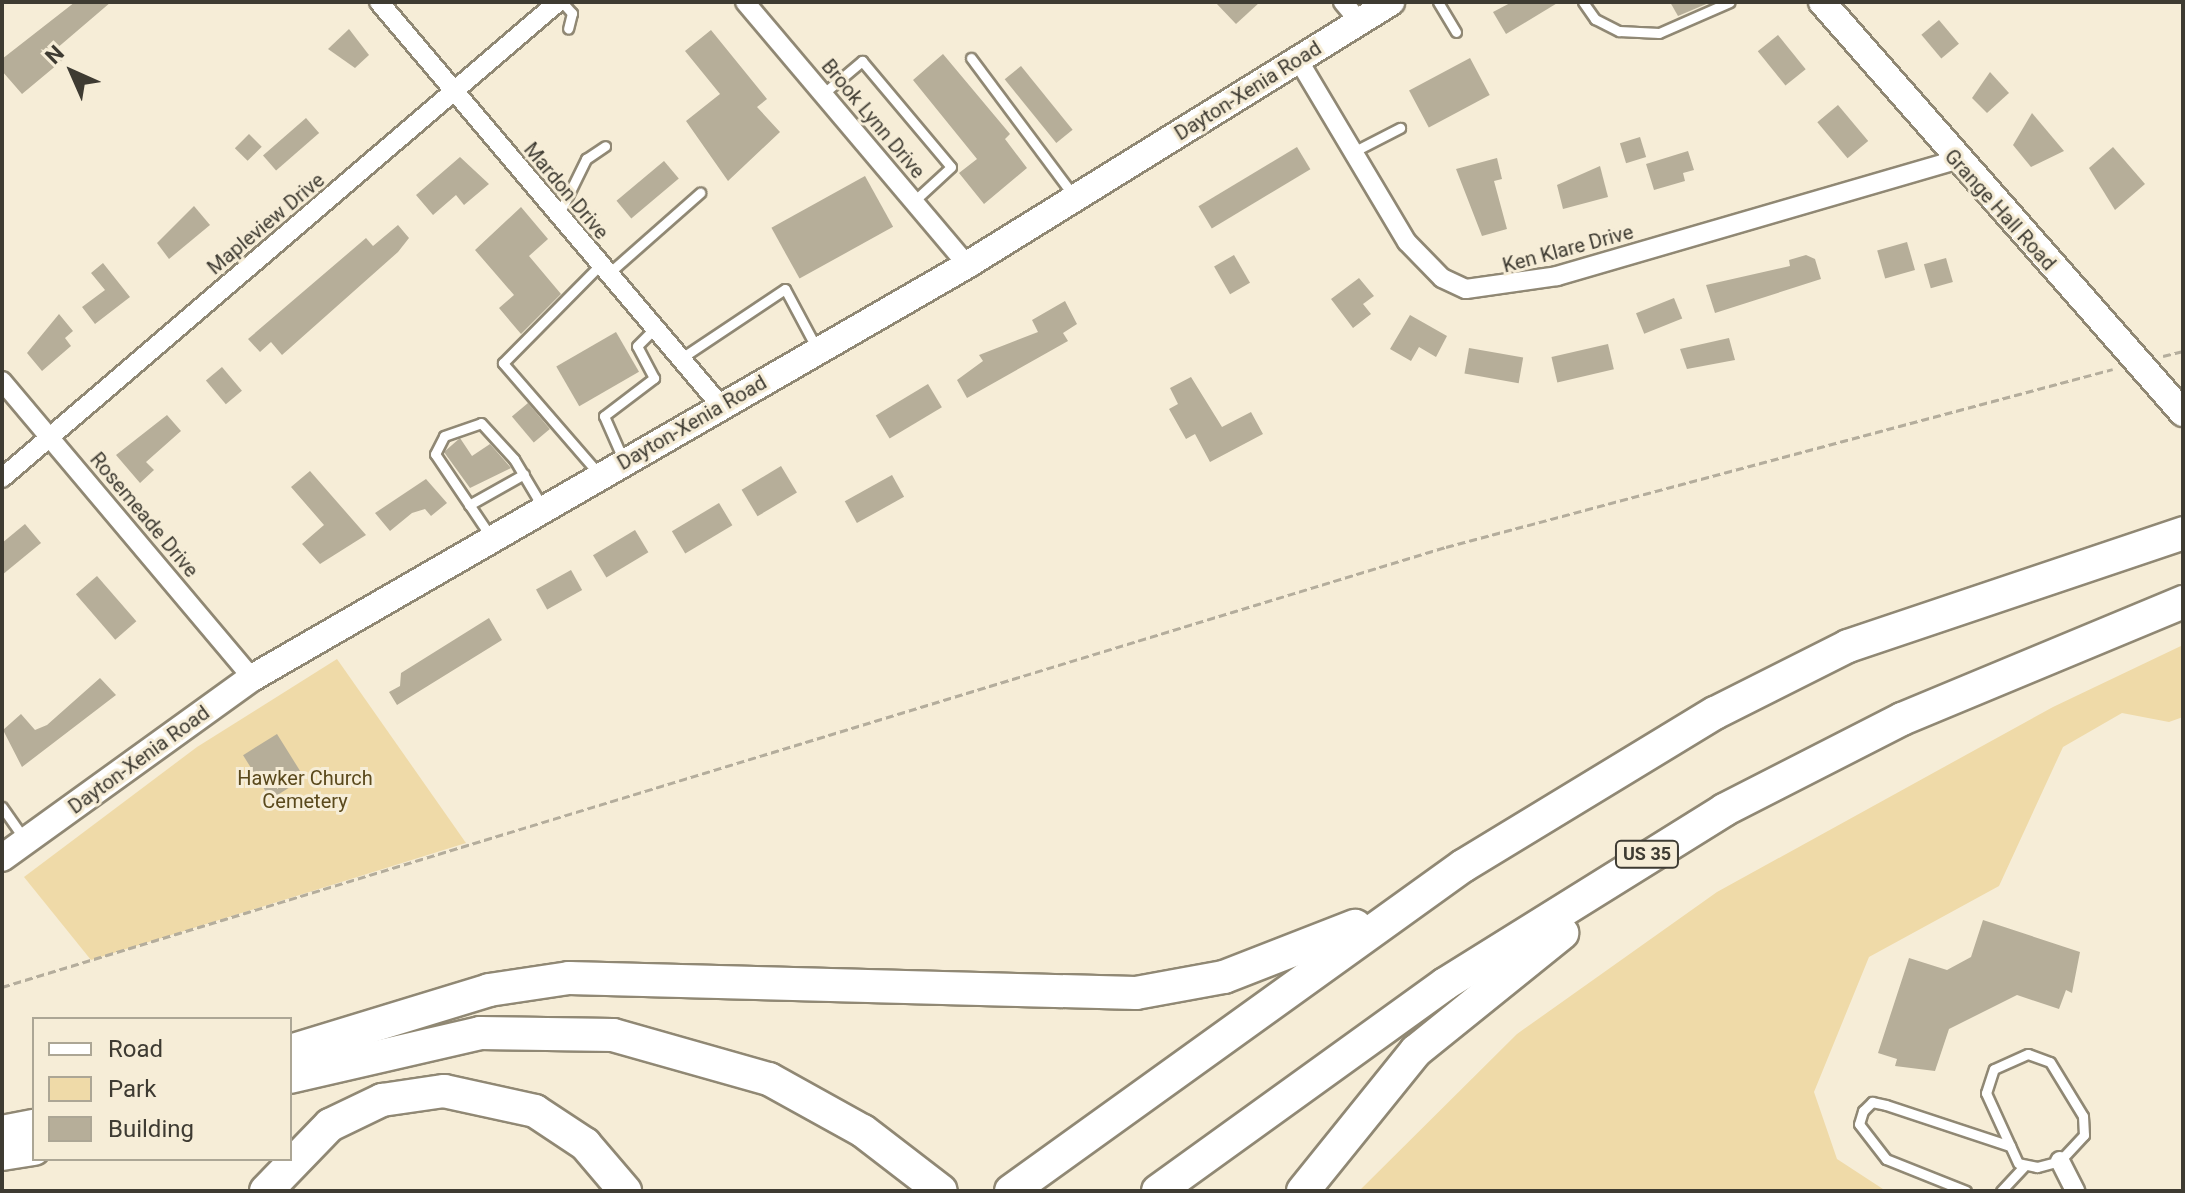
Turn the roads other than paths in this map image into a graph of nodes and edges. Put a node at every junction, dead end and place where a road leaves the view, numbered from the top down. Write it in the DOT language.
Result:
graph roads {
  1 [pos="379,2"];
  2 [pos="560,2"];
  3 [pos="745,2"];
  4 [pos="1391,2"];
  5 [pos="1438,2"];
  6 [pos="1583,2"];
  7 [pos="1730,2"];
  8 [pos="1822,2"];
  9 [pos="1351,12"];
  10 [pos="568,29"];
  11 [pos="1456,32"];
  12 [pos="971,58"];
  13 [pos="1299,61"];
  14 [pos="454,90"];
  15 [pos="824,93"];
  16 [pos="1400,128"];
  17 [pos="605,146"];
  18 [pos="1350,153"];
  19 [pos="1955,160"];
  20 [pos="700,193"];
  21 [pos="1075,198"];
  22 [pos="914,201"];
  23 [pos="558,216"];
  24 [pos="967,265"];
  25 [pos="604,270"];
  26 [pos="654,329"];
  27 [pos="818,350"];
  28 [pos="680,359"];
  29 [pos="2,381"];
  30 [pos="721,406"];
  31 [pos="2182,409"];
  32 [pos="50,437"];
  33 [pos="625,462"];
  34 [pos="524,474"];
  35 [pos="601,476"];
  36 [pos="2,478"];
  37 [pos="469,505"];
  38 [pos="544,509"];
  39 [pos="2175,536"];
  40 [pos="492,539"];
  41 [pos="2039,581"];
  42 [pos="2183,602"];
  43 [pos="2094,635"];
  44 [pos="252,678"];
  45 [pos="2,807"];
  46 [pos="26,841"];
  47 [pos="2,858"];
  48 [pos="1407,906"];
  49 [pos="292,1050"];
  50 [pos="292,1077"];
  51 [pos="32,1126"];
  52 [pos="2,1132"];
  53 [pos="2010,1146"];
  54 [pos="32,1149"];
  55 [pos="2,1154"];
  56 [pos="292,1159"];
  57 [pos="290,1161"];
  58 [pos="2060,1161"];
  59 [pos="2025,1165"];
  60 [pos="935,1186"];
  61 [pos="266,1191"];
  62 [pos="625,1191"];
  63 [pos="1011,1191"];
  64 [pos="1039,1191"];
  65 [pos="1158,1191"];
  66 [pos="1303,1191"];
  67 [pos="1966,1191"];
  68 [pos="2001,1191"];
  69 [pos="2075,1191"];
  1 -- 14 [label="street, Mardon Drive"];
  2 -- 10 [label="lane"];
  2 -- 14 [label="street, Mapleview Drive"];
  3 -- 15 [label="street, Brook Lynn Drive"];
  4 -- 9 [label="main road, Dayton-Xenia Road"];
  5 -- 11 [label="lane"];
  6 -- 7 [label="lane"];
  8 -- 19 [label="main road, Grange Hall Road"];
  9 -- 13 [label="main road, Dayton-Xenia Road"];
  12 -- 21 [label="lane"];
  13 -- 18 [label="street, Ken Klare Drive"];
  13 -- 21 [label="main road, Dayton-Xenia Road"];
  14 -- 23 [label="street, Mardon Drive"];
  14 -- 32 [label="street, Mapleview Drive"];
  15 -- 22 [label="street, Brook Lynn Drive"];
  15 -- 22 [label="lane"];
  16 -- 18 [label="lane"];
  17 -- 23 [label="lane"];
  18 -- 19 [label="street, Ken Klare Drive"];
  19 -- 31 [label="main road, Grange Hall Road"];
  20 -- 25 [label="lane"];
  21 -- 24 [label="main road, Dayton-Xenia Road"];
  22 -- 24 [label="street, Brook Lynn Drive"];
  23 -- 25 [label="street, Mardon Drive"];
  24 -- 27 [label="main road, Dayton-Xenia Road"];
  25 -- 26 [label="street, Mardon Drive"];
  25 -- 35 [label="lane"];
  26 -- 28 [label="street, Mardon Drive"];
  26 -- 33 [label="lane"];
  27 -- 28 [label="lane"];
  27 -- 30 [label="main road, Dayton-Xenia Road"];
  28 -- 30 [label="street, Mardon Drive"];
  29 -- 32 [label="street, Rosemeade Drive"];
  30 -- 33 [label="main road, Dayton-Xenia Road"];
  32 -- 36 [label="street, Mapleview Drive"];
  32 -- 44 [label="street, Rosemeade Drive"];
  33 -- 35 [label="main road, Dayton-Xenia Road"];
  34 -- 37 [label="lane"];
  34 -- 37 [label="lane"];
  34 -- 38 [label="lane"];
  35 -- 38 [label="main road, Dayton-Xenia Road"];
  37 -- 40 [label="lane"];
  38 -- 40 [label="main road, Dayton-Xenia Road"];
  39 -- 41 [label="highway"];
  40 -- 44 [label="main road, Dayton-Xenia Road"];
  41 -- 48 [label="highway"];
  41 -- 64 [label="highway"];
  42 -- 43 [label="highway, US 35"];
  43 -- 65 [label="highway, US 35"];
  43 -- 66 [label="highway"];
  44 -- 46 [label="main road, Dayton-Xenia Road"];
  45 -- 46 [label="lane"];
  46 -- 47 [label="main road, Dayton-Xenia Road"];
  48 -- 49 [label="highway"];
  48 -- 63 [label="highway"];
  50 -- 60 [label="highway"];
  51 -- 52 [label="highway"];
  53 -- 58 [label="lane"];
  53 -- 59 [label="lane"];
  53 -- 67 [label="lane"];
  54 -- 55 [label="highway"];
  56 -- 62 [label="highway"];
  57 -- 61 [label="highway"];
  58 -- 59 [label="lane"];
  58 -- 69 [label="street"];
  59 -- 68 [label="lane"];
}
